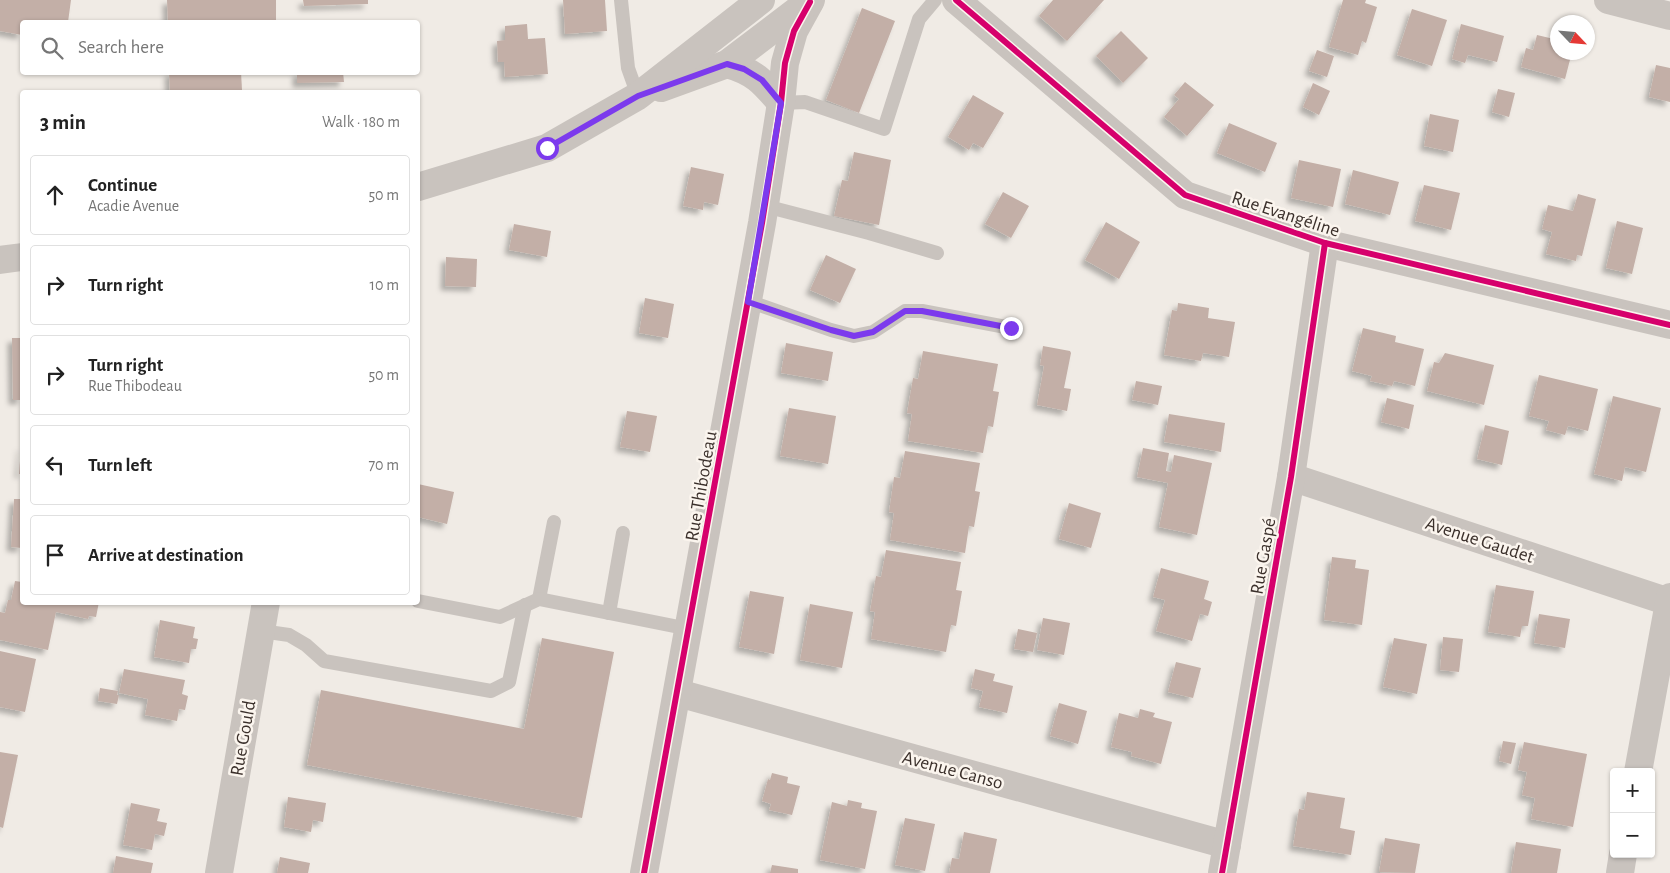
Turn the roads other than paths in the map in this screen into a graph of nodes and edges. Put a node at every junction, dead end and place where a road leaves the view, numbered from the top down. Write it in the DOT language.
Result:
graph roads {
  1 [pos="621,0"];
  2 [pos="761,0"];
  3 [pos="935,0"];
  4 [pos="956,0"];
  5 [pos="1608,0"];
  6 [pos="811,1"];
  7 [pos="1670,16"];
  8 [pos="727,64"];
  9 [pos="638,96"];
  10 [pos="781,103"];
  11 [pos="420,187"];
  12 [pos="765,206"];
  13 [pos="1325,243"];
  14 [pos="937,253"];
  15 [pos="20,256"];
  16 [pos="0,260"];
  17 [pos="748,302"];
  18 [pos="1670,325"];
  19 [pos="1011,328"];
  20 [pos="1292,477"];
  21 [pos="554,522"];
  22 [pos="623,533"];
  23 [pos="1669,599"];
  24 [pos="539,600"];
  25 [pos="420,601"];
  26 [pos="265,605"];
  27 [pos="525,606"];
  28 [pos="609,613"];
  29 [pos="689,629"];
  30 [pos="261,631"];
  31 [pos="678,693"];
  32 [pos="1639,768"];
  33 [pos="1227,845"];
  34 [pos="1622,858"];
  35 [pos="219,873"];
  36 [pos="644,873"];
  37 [pos="1222,873"];
  38 [pos="1620,873"];
  1 -- 9 [label="lane"];
  2 -- 9 [label="street"];
  3 -- 10 [label="lane"];
  4 -- 13 [label="street, Rue Evangéline"];
  5 -- 7 [label="street"];
  6 -- 8 [label="street"];
  6 -- 10 [label="street, Rue Thibodeau"];
  8 -- 9 [label="street"];
  8 -- 10 [label="street"];
  9 -- 11 [label="street"];
  10 -- 12 [label="street, Rue Thibodeau"];
  12 -- 14 [label="lane"];
  12 -- 17 [label="street, Rue Thibodeau"];
  13 -- 18 [label="street, Rue Evangéline"];
  13 -- 20 [label="street, Rue Gaspé"];
  15 -- 16 [label="street"];
  17 -- 19 [label="lane"];
  17 -- 29 [label="street, Rue Thibodeau"];
  20 -- 23 [label="street, Avenue Gaudet"];
  20 -- 33 [label="street, Rue Gaspé"];
  21 -- 24 [label="lane"];
  22 -- 28 [label="lane"];
  23 -- 32 [label="street"];
  24 -- 27 [label="lane"];
  24 -- 28 [label="lane"];
  25 -- 27 [label="lane"];
  26 -- 30 [label="street, Rue Gould"];
  27 -- 30 [label="lane"];
  28 -- 29 [label="lane"];
  29 -- 31 [label="street, Rue Thibodeau"];
  30 -- 35 [label="street, Rue Gould"];
  31 -- 33 [label="street, Avenue Canso"];
  31 -- 36 [label="street, Rue Thibodeau"];
  33 -- 37 [label="street, Rue Gaspé"];
  34 -- 38 [label="street"];
}
